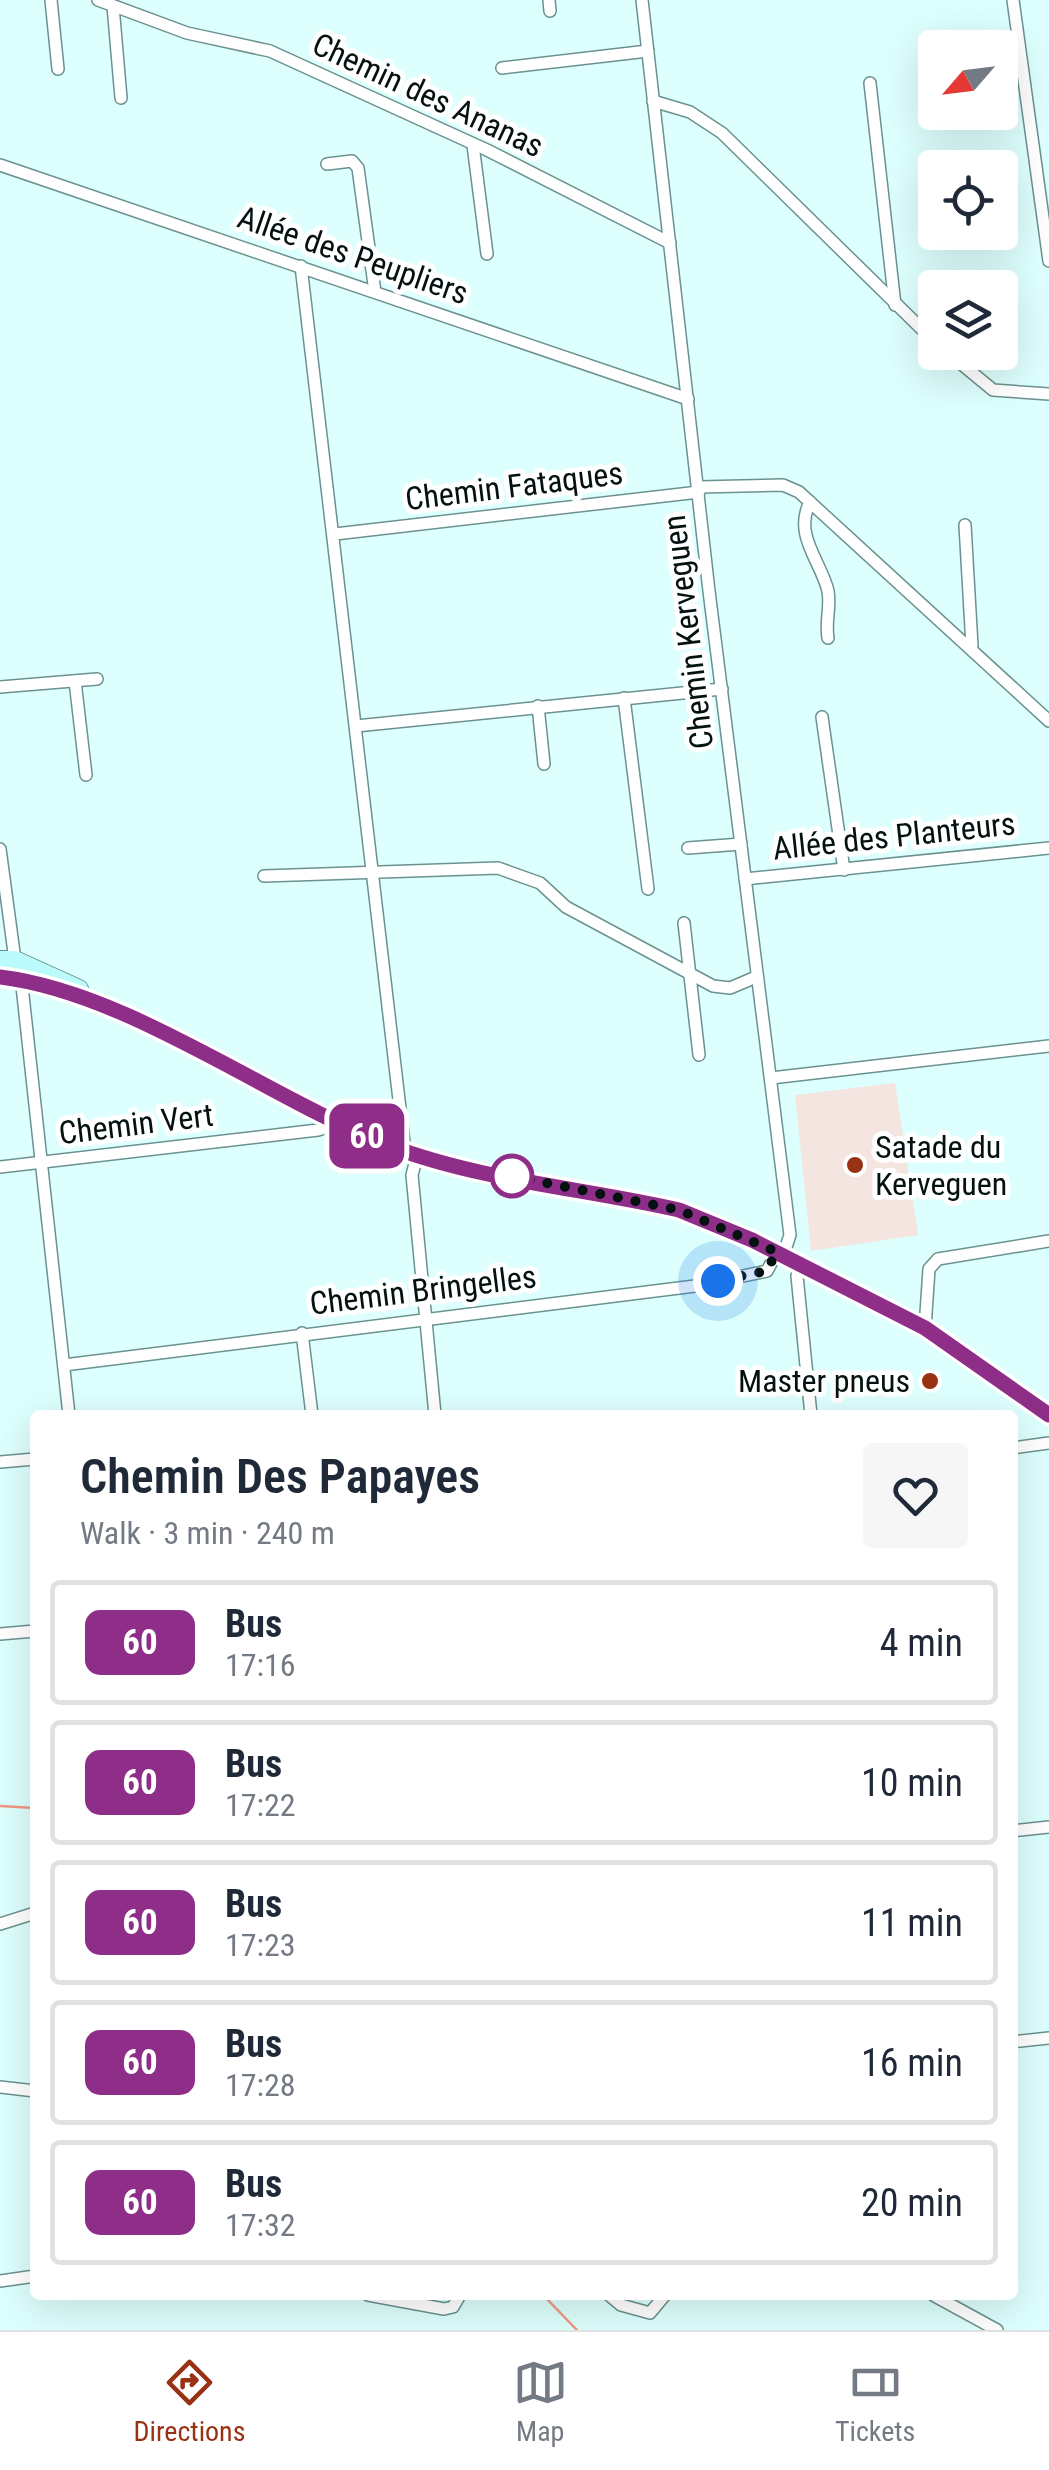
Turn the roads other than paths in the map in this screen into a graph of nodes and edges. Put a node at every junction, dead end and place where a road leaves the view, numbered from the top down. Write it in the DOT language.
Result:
graph roads {
  1 [pos="51,0"];
  2 [pos="98,0"];
  3 [pos="642,0"];
  4 [pos="1013,0"];
  5 [pos="112,6"];
  6 [pos="648,51"];
  7 [pos="502,68"];
  8 [pos="58,69"];
  9 [pos="870,84"];
  10 [pos="121,98"];
  11 [pos="654,101"];
  12 [pos="474,144"];
  13 [pos="327,164"];
  14 [pos="0,165"];
  15 [pos="1048,239"];
  16 [pos="670,243"];
  17 [pos="487,254"];
  18 [pos="1049,261"];
  19 [pos="301,266"];
  20 [pos="375,292"];
  21 [pos="895,305"];
  22 [pos="918,326"];
  23 [pos="969,370"];
  24 [pos="1049,394"];
  25 [pos="688,399"];
  26 [pos="699,489"];
  27 [pos="810,502"];
  28 [pos="965,524"];
  29 [pos="335,534"];
  30 [pos="828,638"];
  31 [pos="972,646"];
  32 [pos="97,679"];
  33 [pos="76,681"];
  34 [pos="0,687"];
  35 [pos="722,689"];
  36 [pos="624,698"];
  37 [pos="538,706"];
  38 [pos="822,716"];
  39 [pos="1049,721"];
  40 [pos="356,726"];
  41 [pos="544,764"];
  42 [pos="86,776"];
  43 [pos="741,844"];
  44 [pos="688,848"];
  45 [pos="1049,848"];
  46 [pos="0,850"];
  47 [pos="373,870"];
  48 [pos="844,870"];
  49 [pos="264,876"];
  50 [pos="745,879"];
  51 [pos="648,890"];
  52 [pos="684,923"];
  53 [pos="15,966"];
  54 [pos="689,972"];
  55 [pos="0,977"];
  56 [pos="756,977"];
  57 [pos="1049,1046"];
  58 [pos="699,1055"];
  59 [pos="771,1078"];
  60 [pos="333,1121"];
  61 [pos="411,1153"];
  62 [pos="41,1162"];
  63 [pos="0,1167"];
  64 [pos="1049,1241"];
  65 [pos="780,1254"];
  66 [pos="802,1264"];
  67 [pos="427,1316"];
  68 [pos="925,1328"];
  69 [pos="302,1333"];
  70 [pos="64,1365"];
  71 [pos="68,1410"];
  72 [pos="311,1410"];
  73 [pos="435,1410"];
  74 [pos="810,1410"];
  75 [pos="1049,1415"];
  76 [pos="1049,1443"];
  77 [pos="1018,1447"];
  78 [pos="30,1459"];
  79 [pos="0,1462"];
  80 [pos="30,1631"];
  81 [pos="0,1634"];
  82 [pos="1049,1827"];
  83 [pos="1018,1831"];
  84 [pos="30,1915"];
  85 [pos="0,1924"];
  86 [pos="1049,2038"];
  87 [pos="1018,2041"];
  88 [pos="0,2087"];
  89 [pos="30,2090"];
  90 [pos="30,2277"];
  91 [pos="0,2281"];
  92 [pos="395,2300"];
  93 [pos="457,2300"];
  94 [pos="619,2300"];
  95 [pos="662,2300"];
  96 [pos="942,2300"];
  97 [pos="997,2330"];
  1 -- 8 [label="street"];
  2 -- 5 [label="street, Chemin des Ananas"];
  3 -- 6 [label="street, Chemin Kerveguen"];
  4 -- 15 [label="street"];
  5 -- 10 [label="street"];
  5 -- 12 [label="street, Chemin des Ananas"];
  6 -- 7 [label="street"];
  6 -- 11 [label="street, Chemin Kerveguen"];
  9 -- 21 [label="street"];
  11 -- 16 [label="street, Chemin Kerveguen"];
  11 -- 21 [label="street"];
  12 -- 16 [label="street, Chemin des Ananas"];
  12 -- 17 [label="street"];
  13 -- 20 [label="street"];
  14 -- 19 [label="street, Allée des Peupliers"];
  15 -- 18 [label="street"];
  16 -- 25 [label="street, Chemin Kerveguen"];
  19 -- 20 [label="street, Allée des Peupliers"];
  19 -- 29 [label="street"];
  20 -- 25 [label="street, Allée des Peupliers"];
  21 -- 22 [label="street"];
  23 -- 24 [label="street"];
  25 -- 26 [label="street, Chemin Kerveguen"];
  26 -- 27 [label="street, Chemin Fataques"];
  26 -- 29 [label="street, Chemin Fataques"];
  26 -- 35 [label="street, Chemin Kerveguen"];
  27 -- 30 [label="street"];
  27 -- 31 [label="street"];
  28 -- 31 [label="street"];
  29 -- 40 [label="street"];
  31 -- 39 [label="street"];
  32 -- 33 [label="street"];
  33 -- 34 [label="street"];
  33 -- 42 [label="street"];
  35 -- 36 [label="street"];
  35 -- 43 [label="street, Chemin Kerveguen"];
  36 -- 37 [label="street"];
  36 -- 51 [label="street"];
  37 -- 40 [label="street"];
  37 -- 41 [label="street"];
  38 -- 48 [label="street"];
  40 -- 47 [label="street"];
  43 -- 44 [label="street"];
  43 -- 50 [label="street, Chemin Kerveguen"];
  45 -- 48 [label="street, Allée des Planteurs"];
  46 -- 53 [label="street"];
  47 -- 49 [label="street"];
  47 -- 54 [label="street"];
  47 -- 61 [label="street"];
  48 -- 50 [label="street, Allée des Planteurs"];
  50 -- 56 [label="street, Chemin Kerveguen"];
  52 -- 54 [label="street"];
  53 -- 55 [label="main road"];
  53 -- 60 [label="main road"];
  53 -- 62 [label="street"];
  54 -- 56 [label="street"];
  54 -- 58 [label="street"];
  56 -- 59 [label="street, Chemin Kerveguen"];
  57 -- 59 [label="street"];
  59 -- 65 [label="street, Chemin Kerveguen"];
  60 -- 61 [label="main road"];
  60 -- 62 [label="street, Chemin Vert"];
  61 -- 65 [label="main road"];
  61 -- 67 [label="street"];
  62 -- 63 [label="street, Chemin Vert"];
  62 -- 70 [label="street"];
  64 -- 68 [label="street"];
  65 -- 66 [label="main road"];
  65 -- 67 [label="street, Chemin Bringelles"];
  66 -- 68 [label="main road"];
  66 -- 74 [label="street"];
  67 -- 69 [label="street, Chemin Bringelles"];
  67 -- 73 [label="street"];
  68 -- 75 [label="main road"];
  69 -- 70 [label="street, Chemin Bringelles"];
  69 -- 72 [label="street"];
  70 -- 71 [label="street"];
  76 -- 77 [label="street"];
  78 -- 79 [label="street"];
  80 -- 81 [label="street"];
  82 -- 83 [label="street"];
  84 -- 85 [label="street"];
  86 -- 87 [label="street"];
  88 -- 89 [label="street"];
  90 -- 91 [label="street"];
  92 -- 93 [label="street"];
  94 -- 95 [label="street"];
  96 -- 97 [label="street"];
}
